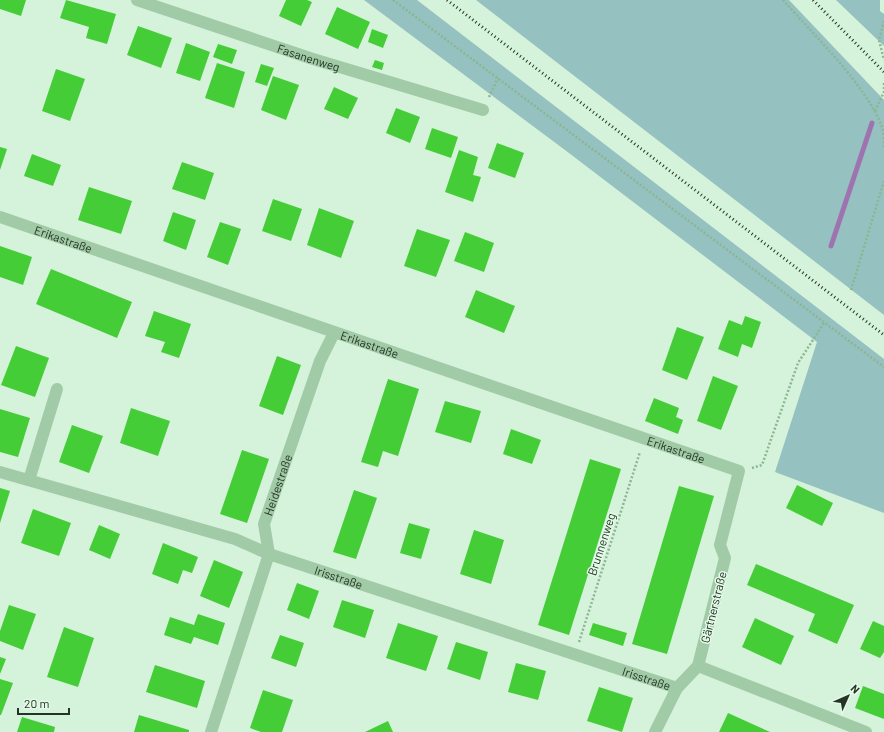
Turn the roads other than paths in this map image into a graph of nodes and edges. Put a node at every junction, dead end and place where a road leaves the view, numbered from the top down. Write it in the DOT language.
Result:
graph roads {
  1 [pos="137,0"];
  2 [pos="483,110"];
  3 [pos="0,217"];
  4 [pos="334,333"];
  5 [pos="57,389"];
  6 [pos="740,471"];
  7 [pos="0,472"];
  8 [pos="29,480"];
  9 [pos="269,554"];
  10 [pos="698,666"];
  11 [pos="677,688"];
  12 [pos="211,732"];
  13 [pos="655,732"];
  14 [pos="866,732"];
  1 -- 2 [label="street, Fasanenweg"];
  3 -- 4 [label="street, Erikastraße"];
  4 -- 6 [label="street, Erikastraße"];
  4 -- 9 [label="street, Heidestraße"];
  5 -- 8 [label="street"];
  6 -- 10 [label="street, Gärtnerstraße"];
  7 -- 8 [label="street, Irisstraße"];
  8 -- 9 [label="street, Irisstraße"];
  9 -- 11 [label="street, Irisstraße"];
  9 -- 12 [label="street, Heidestraße"];
  10 -- 11 [label="street, Gärtnerstraße"];
  10 -- 14 [label="street"];
  11 -- 13 [label="street, Gärtnerstraße"];
}
